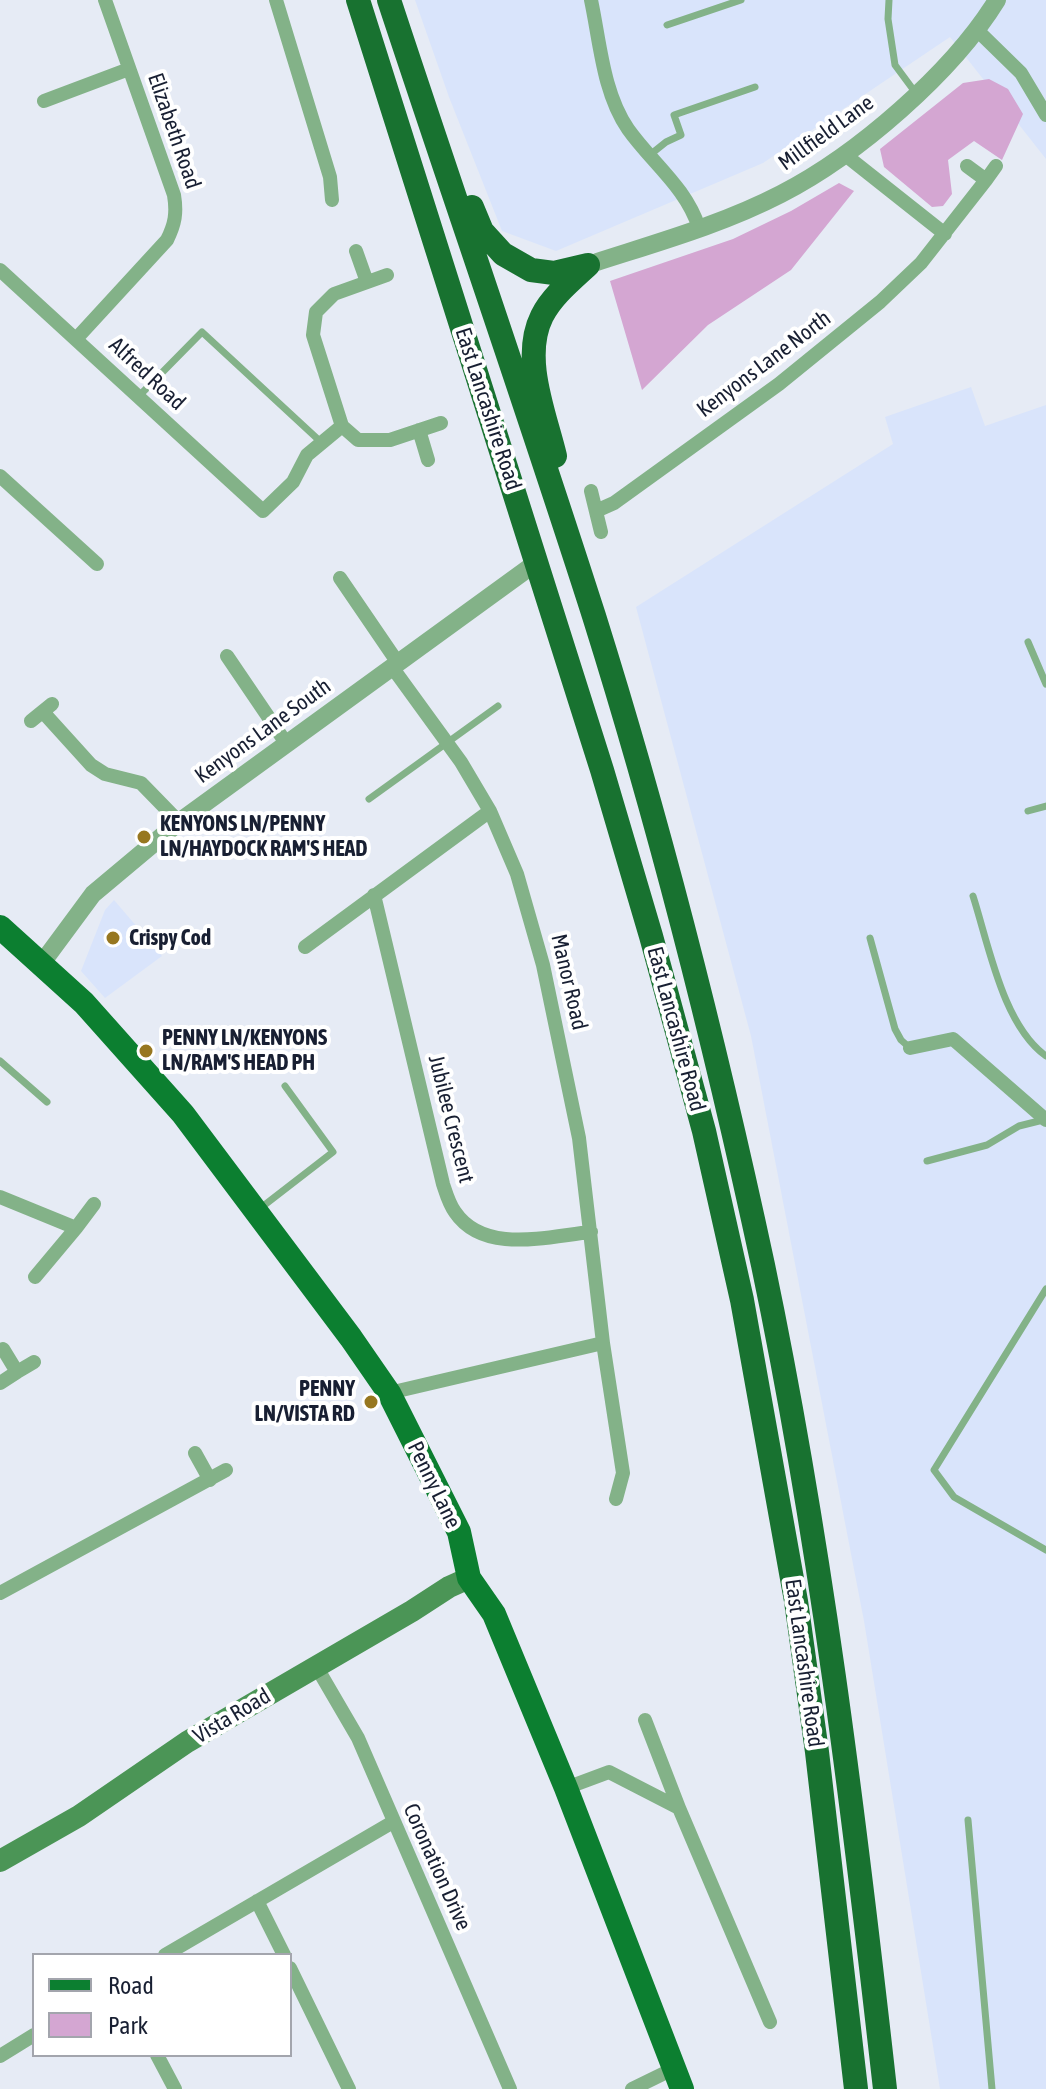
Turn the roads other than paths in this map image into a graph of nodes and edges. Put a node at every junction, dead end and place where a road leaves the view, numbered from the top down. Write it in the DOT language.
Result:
graph roads {
  1 [pos="105,0"];
  2 [pos="276,0"];
  3 [pos="358,0"];
  4 [pos="389,0"];
  5 [pos="591,0"];
  6 [pos="741,0"];
  7 [pos="889,0"];
  8 [pos="997,0"];
  9 [pos="397,23"];
  10 [pos="667,25"];
  11 [pos="978,31"];
  12 [pos="129,69"];
  13 [pos="755,87"];
  14 [pos="917,94"];
  15 [pos="44,101"];
  16 [pos="1046,115"];
  17 [pos="651,154"];
  18 [pos="844,154"];
  19 [pos="967,166"];
  20 [pos="996,166"];
  21 [pos="986,180"];
  22 [pos="332,200"];
  23 [pos="699,228"];
  24 [pos="945,234"];
  25 [pos="356,251"];
  26 [pos="593,264"];
  27 [pos="0,270"];
  28 [pos="387,275"];
  29 [pos="367,282"];
  30 [pos="76,339"];
  31 [pos="138,397"];
  32 [pos="441,423"];
  33 [pos="342,426"];
  34 [pos="419,430"];
  35 [pos="322,443"];
  36 [pos="428,460"];
  37 [pos="0,476"];
  38 [pos="591,491"];
  39 [pos="596,511"];
  40 [pos="601,532"];
  41 [pos="537,562"];
  42 [pos="97,564"];
  43 [pos="340,578"];
  44 [pos="594,618"];
  45 [pos="1028,642"];
  46 [pos="227,656"];
  47 [pos="395,665"];
  48 [pos="1046,684"];
  49 [pos="498,706"];
  50 [pos="42,712"];
  51 [pos="447,742"];
  52 [pos="286,743"];
  53 [pos="369,799"];
  54 [pos="1046,806"];
  55 [pos="490,811"];
  56 [pos="1028,811"];
  57 [pos="179,822"];
  58 [pos="374,895"];
  59 [pos="973,896"];
  60 [pos="0,927"];
  61 [pos="870,938"];
  62 [pos="305,947"];
  63 [pos="42,963"];
  64 [pos="910,1048"];
  65 [pos="1046,1056"];
  66 [pos="0,1061"];
  67 [pos="285,1086"];
  68 [pos="47,1102"];
  69 [pos="1045,1120"];
  70 [pos="927,1161"];
  71 [pos="0,1197"];
  72 [pos="94,1204"];
  73 [pos="256,1212"];
  74 [pos="76,1228"];
  75 [pos="591,1232"];
  76 [pos="35,1277"];
  77 [pos="1046,1289"];
  78 [pos="603,1343"];
  79 [pos="3,1349"];
  80 [pos="34,1362"];
  81 [pos="17,1372"];
  82 [pos="0,1383"];
  83 [pos="389,1393"];
  84 [pos="195,1453"];
  85 [pos="226,1470"];
  86 [pos="210,1480"];
  87 [pos="616,1499"];
  88 [pos="1046,1550"];
  89 [pos="469,1578"];
  90 [pos="0,1593"];
  91 [pos="316,1666"];
  92 [pos="645,1720"];
  93 [pos="566,1788"];
  94 [pos="679,1808"];
  95 [pos="968,1820"];
  96 [pos="393,1822"];
  97 [pos="1,1858"];
  98 [pos="257,1901"];
  99 [pos="168,1953"];
  100 [pos="283,1953"];
  101 [pos="292,1972"];
  102 [pos="770,2022"];
  103 [pos="32,2036"];
  104 [pos="0,2056"];
  105 [pos="158,2057"];
  106 [pos="679,2078"];
  107 [pos="175,2089"];
  108 [pos="349,2089"];
  109 [pos="510,2089"];
  110 [pos="632,2089"];
  111 [pos="856,2089"];
  112 [pos="885,2089"];
  113 [pos="992,2089"];
  1 -- 12 [label="street, Elizabeth Road"];
  2 -- 22 [label="street"];
  3 -- 41 [label="highway, East Lancashire Road"];
  4 -- 9 [label="highway, East Lancashire Road"];
  5 -- 17 [label="street"];
  6 -- 10 [label="lane"];
  7 -- 14 [label="lane"];
  8 -- 11 [label="street, Millfield Lane"];
  9 -- 26 [label="highway"];
  9 -- 44 [label="highway, East Lancashire Road"];
  11 -- 14 [label="street, Millfield Lane"];
  11 -- 16 [label="street"];
  12 -- 15 [label="street"];
  12 -- 30 [label="street, Elizabeth Road"];
  13 -- 17 [label="lane"];
  14 -- 18 [label="street, Millfield Lane"];
  17 -- 23 [label="street"];
  18 -- 23 [label="street, Millfield Lane"];
  18 -- 24 [label="street"];
  19 -- 21 [label="street"];
  20 -- 21 [label="street, Kenyons Lane North"];
  21 -- 24 [label="street, Kenyons Lane North"];
  23 -- 26 [label="street, Millfield Lane"];
  24 -- 39 [label="street, Kenyons Lane North"];
  25 -- 29 [label="street"];
  26 -- 44 [label="highway"];
  27 -- 30 [label="street, Alfred Road"];
  28 -- 29 [label="street"];
  29 -- 33 [label="street"];
  30 -- 31 [label="street, Alfred Road"];
  31 -- 35 [label="lane"];
  31 -- 35 [label="street, Alfred Road"];
  32 -- 34 [label="street"];
  33 -- 34 [label="street"];
  33 -- 35 [label="street"];
  34 -- 36 [label="street"];
  37 -- 42 [label="street"];
  38 -- 39 [label="street"];
  39 -- 40 [label="street"];
  41 -- 47 [label="street, Kenyons Lane South"];
  41 -- 111 [label="highway, East Lancashire Road"];
  43 -- 47 [label="street, Manor Road"];
  44 -- 112 [label="highway, East Lancashire Road"];
  45 -- 48 [label="lane"];
  46 -- 52 [label="street"];
  47 -- 51 [label="street, Manor Road"];
  47 -- 52 [label="street, Kenyons Lane South"];
  49 -- 51 [label="lane"];
  50 -- 57 [label="street"];
  51 -- 53 [label="lane"];
  51 -- 55 [label="street, Manor Road"];
  52 -- 57 [label="street, Kenyons Lane South"];
  54 -- 56 [label="lane"];
  55 -- 58 [label="street"];
  55 -- 75 [label="street, Manor Road"];
  57 -- 63 [label="street, Kenyons Lane South"];
  58 -- 62 [label="street"];
  58 -- 75 [label="street, Jubilee Crescent"];
  59 -- 65 [label="lane"];
  60 -- 63 [label="main road, Penny Lane"];
  61 -- 64 [label="lane"];
  63 -- 73 [label="main road, Penny Lane"];
  64 -- 69 [label="street"];
  66 -- 68 [label="lane"];
  67 -- 73 [label="lane"];
  69 -- 70 [label="lane"];
  71 -- 74 [label="street"];
  72 -- 74 [label="street"];
  73 -- 83 [label="main road, Penny Lane"];
  74 -- 76 [label="street"];
  75 -- 78 [label="street, Manor Road"];
  77 -- 88 [label="lane"];
  78 -- 83 [label="street"];
  78 -- 87 [label="street, Manor Road"];
  79 -- 81 [label="street"];
  80 -- 81 [label="street"];
  81 -- 82 [label="street"];
  83 -- 89 [label="main road, Penny Lane"];
  84 -- 86 [label="street"];
  85 -- 86 [label="street"];
  86 -- 90 [label="street"];
  89 -- 91 [label="main road, Vista Road"];
  89 -- 93 [label="main road, Penny Lane"];
  91 -- 96 [label="street, Coronation Drive"];
  91 -- 97 [label="main road, Vista Road"];
  92 -- 94 [label="street"];
  93 -- 94 [label="street"];
  93 -- 106 [label="main road, Penny Lane"];
  94 -- 102 [label="street"];
  95 -- 113 [label="lane"];
  96 -- 98 [label="street"];
  96 -- 109 [label="street, Coronation Drive"];
  98 -- 99 [label="street"];
  98 -- 100 [label="street"];
  101 -- 108 [label="street"];
  103 -- 104 [label="street"];
  105 -- 107 [label="street"];
  106 -- 110 [label="street"];
}
